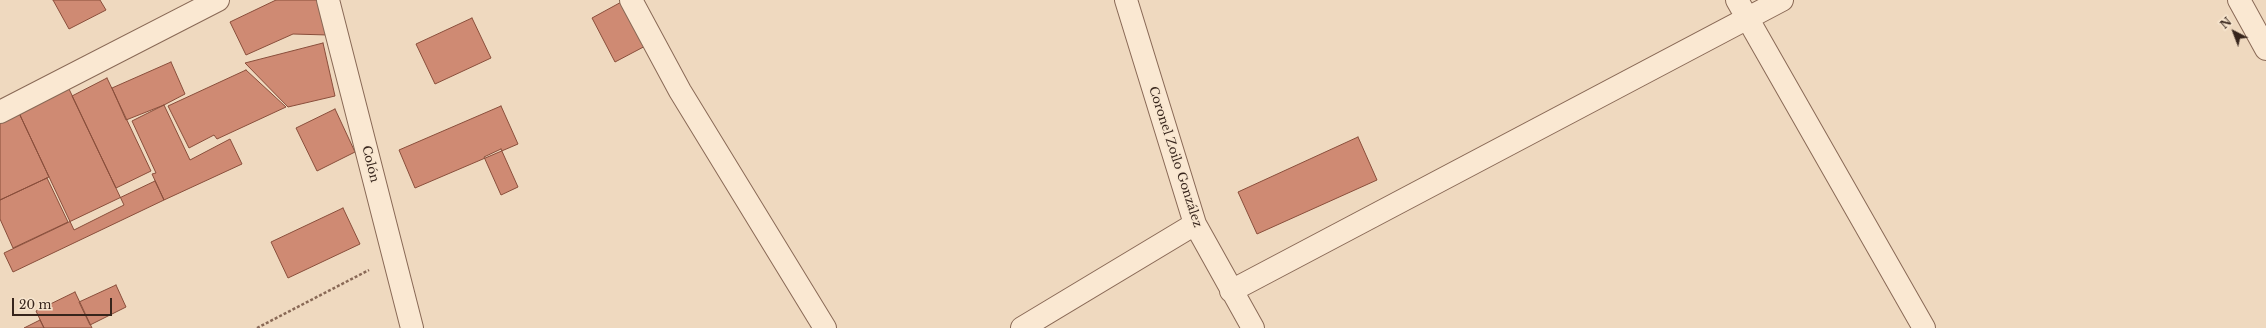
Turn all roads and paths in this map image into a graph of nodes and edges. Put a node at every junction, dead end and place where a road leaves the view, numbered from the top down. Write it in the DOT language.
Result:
graph roads {
  1 [pos="218,0"];
  2 [pos="328,0"];
  3 [pos="632,0"];
  4 [pos="1126,0"];
  5 [pos="1782,0"];
  6 [pos="2239,0"];
  7 [pos="1742,9"];
  8 [pos="2266,49"];
  9 [pos="0,112"];
  10 [pos="1195,224"];
  11 [pos="394,257"];
  12 [pos="1231,291"];
  13 [pos="258,328"];
  14 [pos="412,328"];
  15 [pos="825,328"];
  16 [pos="1022,328"];
  17 [pos="1253,328"];
  18 [pos="1924,328"];
  1 -- 9 [label="street"];
  2 -- 11 [label="street, Colón"];
  3 -- 15 [label="street"];
  4 -- 10 [label="street, Coronel Zoilo González"];
  5 -- 7 [label="street"];
  6 -- 8 [label="street"];
  7 -- 12 [label="street"];
  7 -- 18 [label="street"];
  10 -- 12 [label="street, Coronel Zoilo González"];
  10 -- 16 [label="street"];
  11 -- 13 [label="path"];
  11 -- 14 [label="street, Colón"];
  12 -- 17 [label="street, Coronel Zoilo González"];
}
